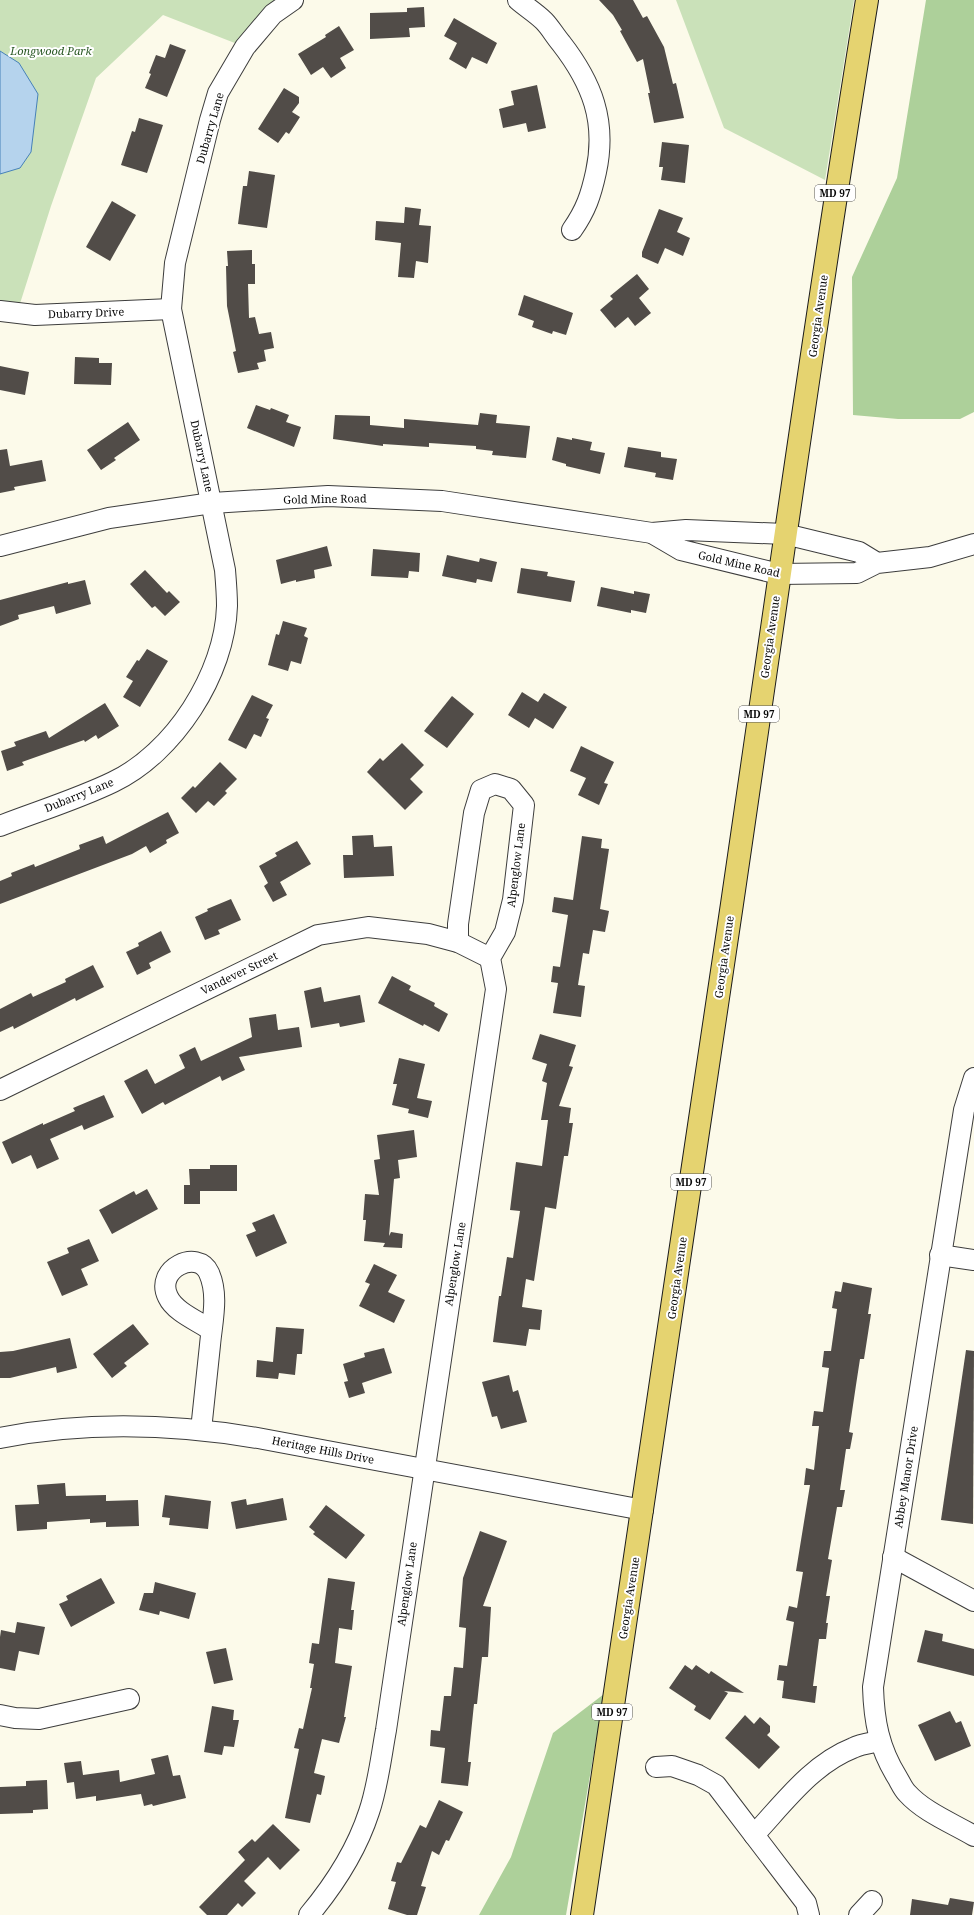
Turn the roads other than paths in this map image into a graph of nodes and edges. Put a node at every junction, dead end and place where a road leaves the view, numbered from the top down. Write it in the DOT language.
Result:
graph roads {
  1 [pos="293,0"];
  2 [pos="518,0"];
  3 [pos="867,0"];
  4 [pos="572,230"];
  5 [pos="171,309"];
  6 [pos="0,311"];
  7 [pos="212,503"];
  8 [pos="652,533"];
  9 [pos="784,534"];
  10 [pos="974,544"];
  11 [pos="0,546"];
  12 [pos="877,563"];
  13 [pos="779,574"];
  14 [pos="0,826"];
  15 [pos="458,942"];
  16 [pos="490,958"];
  17 [pos="974,1078"];
  18 [pos="0,1090"];
  19 [pos="940,1256"];
  20 [pos="974,1260"];
  21 [pos="211,1330"];
  22 [pos="201,1430"];
  23 [pos="0,1438"];
  24 [pos="424,1469"];
  25 [pos="643,1510"];
  26 [pos="894,1557"];
  27 [pos="974,1601"];
  28 [pos="129,1699"];
  29 [pos="0,1715"];
  30 [pos="880,1741"];
  31 [pos="656,1767"];
  32 [pos="754,1835"];
  33 [pos="974,1836"];
  34 [pos="309,1915"];
  35 [pos="582,1915"];
  36 [pos="809,1915"];
  1 -- 5 [label="street, Dubarry Lane"];
  2 -- 4 [label="street"];
  3 -- 9 [label="main road, Georgia Avenue / MD 97"];
  5 -- 6 [label="street, Dubarry Drive"];
  5 -- 7 [label="street, Dubarry Lane"];
  7 -- 8 [label="street, Gold Mine Road"];
  7 -- 11 [label="street, Gold Mine Road"];
  7 -- 14 [label="street, Dubarry Lane"];
  8 -- 9 [label="street, Gold Mine Road"];
  8 -- 13 [label="street, Gold Mine Road"];
  9 -- 12 [label="street, Gold Mine Road"];
  9 -- 13 [label="main road, Georgia Avenue / MD 97"];
  10 -- 12 [label="street, Gold Mine Road"];
  12 -- 13 [label="street, Gold Mine Road"];
  13 -- 25 [label="main road, Georgia Avenue / MD 97"];
  15 -- 16 [label="street, Vandever Street"];
  15 -- 16 [label="street, Alpenglow Lane"];
  15 -- 18 [label="street, Vandever Street"];
  16 -- 24 [label="street, Alpenglow Lane"];
  17 -- 19 [label="street, Abbey Manor Drive"];
  19 -- 20 [label="street"];
  19 -- 26 [label="street, Abbey Manor Drive"];
  21 -- 22 [label="street"];
  22 -- 23 [label="street, Heritage Hills Drive"];
  22 -- 24 [label="street, Heritage Hills Drive"];
  24 -- 25 [label="street, Heritage Hills Drive"];
  24 -- 34 [label="street, Alpenglow Lane"];
  25 -- 35 [label="main road, Georgia Avenue / MD 97"];
  26 -- 27 [label="street"];
  26 -- 30 [label="street, Abbey Manor Drive"];
  28 -- 29 [label="street"];
  30 -- 32 [label="street"];
  30 -- 33 [label="street, Abbey Manor Drive"];
  31 -- 32 [label="street"];
  32 -- 36 [label="street"];
}
